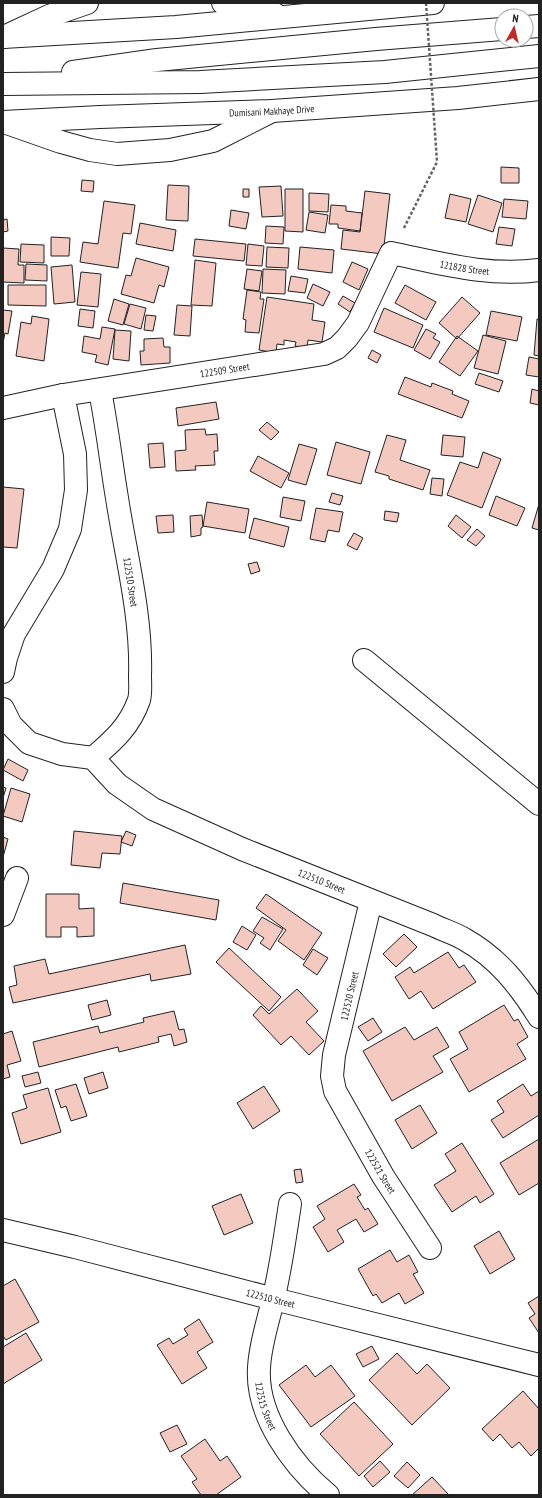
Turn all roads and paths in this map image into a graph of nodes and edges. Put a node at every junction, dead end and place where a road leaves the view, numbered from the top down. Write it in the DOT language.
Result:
graph roads {
  1 [pos="88,3"];
  2 [pos="223,3"];
  3 [pos="426,3"];
  4 [pos="433,3"];
  5 [pos="287,16"];
  6 [pos="494,30"];
  7 [pos="3,37"];
  8 [pos="539,56"];
  9 [pos="3,83"];
  10 [pos="539,89"];
  11 [pos="272,111"];
  12 [pos="4,122"];
  13 [pos="391,253"];
  14 [pos="539,270"];
  15 [pos="100,391"];
  16 [pos="63,395"];
  17 [pos="3,408"];
  18 [pos="364,660"];
  19 [pos="3,672"];
  20 [pos="3,710"];
  21 [pos="92,758"];
  22 [pos="539,804"];
  23 [pos="17,878"];
  24 [pos="371,900"];
  25 [pos="3,915"];
  26 [pos="539,1017"];
  27 [pos="335,1091"];
  28 [pos="290,1204"];
  29 [pos="3,1230"];
  30 [pos="430,1248"];
  31 [pos="274,1299"];
  32 [pos="539,1365"];
  33 [pos="328,1495"];
  1 -- 7 [label="street"];
  2 -- 5 [label="street"];
  3 -- 13 [label="path, bridge"];
  4 -- 5 [label="street"];
  5 -- 7 [label="street"];
  6 -- 9 [label="street"];
  8 -- 9 [label="street"];
  10 -- 11 [label="street, Dumisani Makhaye Drive"];
  11 -- 12 [label="street, Dumisani Makhaye Drive"];
  11 -- 12 [label="street"];
  13 -- 14 [label="street, 121828 Street"];
  13 -- 15 [label="street, 122509 Street"];
  15 -- 16 [label="street, 122509 Street"];
  15 -- 21 [label="street, 122510 Street"];
  16 -- 17 [label="street, 122509 Street"];
  16 -- 19 [label="street"];
  18 -- 22 [label="street"];
  20 -- 21 [label="street"];
  21 -- 24 [label="street, 122510 Street"];
  23 -- 25 [label="street"];
  24 -- 26 [label="street, 122510 Street"];
  24 -- 27 [label="street, 122520 Street"];
  27 -- 30 [label="street, 122521 Street"];
  28 -- 31 [label="street"];
  29 -- 31 [label="street, 122510 Street"];
  31 -- 32 [label="street, 122510 Street"];
  31 -- 33 [label="street, 122515 Street"];
}
